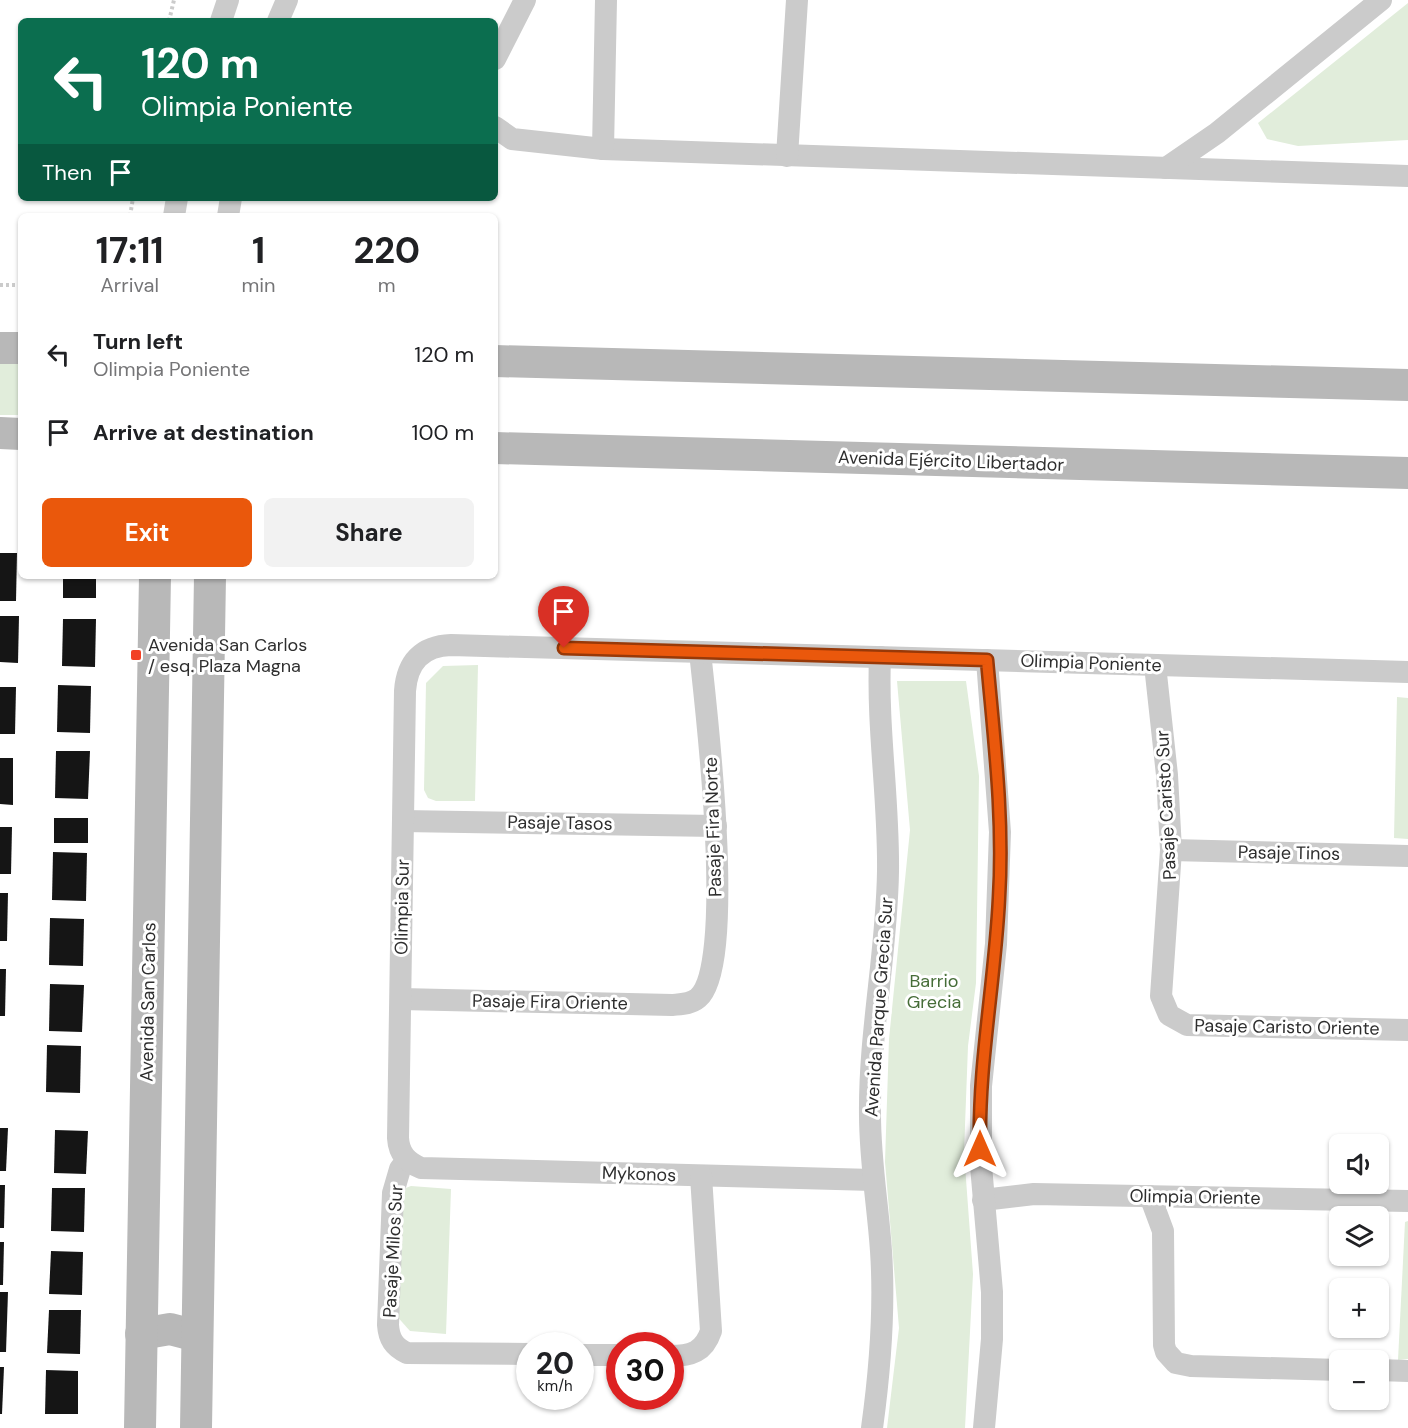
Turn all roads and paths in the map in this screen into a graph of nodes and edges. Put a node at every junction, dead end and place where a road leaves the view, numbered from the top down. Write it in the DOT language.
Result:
graph roads {
  1 [pos="174,0"];
  2 [pos="228,0"];
  3 [pos="287,0"];
  4 [pos="525,0"];
  5 [pos="606,0"];
  6 [pos="797,0"];
  7 [pos="1381,0"];
  8 [pos="171,18"];
  9 [pos="222,18"];
  10 [pos="279,18"];
  11 [pos="498,53"];
  12 [pos="498,129"];
  13 [pos="603,149"];
  14 [pos="787,156"];
  15 [pos="1166,168"];
  16 [pos="1408,176"];
  17 [pos="0,285"];
  18 [pos="18,285"];
  19 [pos="0,348"];
  20 [pos="18,348"];
  21 [pos="498,361"];
  22 [pos="1408,385"];
  23 [pos="0,433"];
  24 [pos="18,434"];
  25 [pos="498,448"];
  26 [pos="1408,473"];
  27 [pos="155,579"];
  28 [pos="210,579"];
  29 [pos="700,652"];
  30 [pos="418,656"];
  31 [pos="880,657"];
  32 [pos="987,660"];
  33 [pos="1155,665"];
  34 [pos="1408,672"];
  35 [pos="403,821"];
  36 [pos="716,826"];
  37 [pos="1171,850"];
  38 [pos="1408,856"];
  39 [pos="698,998"];
  40 [pos="400,999"];
  41 [pos="1169,1015"];
  42 [pos="1408,1030"];
  43 [pos="407,1160"];
  44 [pos="701,1176"];
  45 [pos="873,1180"];
  46 [pos="1150,1196"];
  47 [pos="983,1200"];
  48 [pos="1408,1201"];
  49 [pos="141,1334"];
  50 [pos="197,1336"];
  51 [pos="516,1354"];
  52 [pos="684,1356"];
  53 [pos="1329,1370"];
  54 [pos="1389,1370"];
  55 [pos="1408,1371"];
  56 [pos="140,1428"];
  57 [pos="196,1428"];
  58 [pos="872,1428"];
  59 [pos="984,1428"];
  1 -- 8 [label="path"];
  2 -- 9 [label="street"];
  3 -- 10 [label="street"];
  4 -- 11 [label="street"];
  5 -- 13 [label="street"];
  6 -- 14 [label="street"];
  7 -- 15 [label="street"];
  12 -- 13 [label="street"];
  13 -- 14 [label="street"];
  14 -- 15 [label="street"];
  15 -- 16 [label="street"];
  17 -- 18 [label="path"];
  19 -- 20 [label="main road"];
  21 -- 22 [label="main road"];
  23 -- 24 [label="main road"];
  25 -- 26 [label="main road, Avenida Ejército Libertador"];
  27 -- 49 [label="main road, Avenida San Carlos"];
  28 -- 50 [label="main road"];
  29 -- 30 [label="street, Olimpia Poniente"];
  29 -- 31 [label="street, Olimpia Poniente"];
  29 -- 36 [label="street, Pasaje Fira Norte"];
  30 -- 35 [label="street, Olimpia Sur"];
  31 -- 32 [label="street, Olimpia Poniente"];
  31 -- 45 [label="street, Avenida Parque Grecia Sur"];
  32 -- 33 [label="street, Olimpia Poniente"];
  32 -- 47 [label="street"];
  33 -- 34 [label="street, Olimpia Poniente"];
  33 -- 37 [label="street, Pasaje Caristo Sur"];
  35 -- 36 [label="street, Pasaje Tasos"];
  35 -- 40 [label="street, Olimpia Sur"];
  36 -- 39 [label="street, Pasaje Fira Norte"];
  37 -- 38 [label="street, Pasaje Tinos"];
  37 -- 41 [label="street, Pasaje Caristo Sur"];
  39 -- 40 [label="street, Pasaje Fira Oriente"];
  40 -- 43 [label="street, Olimpia Sur"];
  41 -- 42 [label="street, Pasaje Caristo Oriente"];
  43 -- 44 [label="street, Mykonos"];
  43 -- 51 [label="street, Pasaje Milos Sur"];
  44 -- 45 [label="street, Mykonos"];
  44 -- 52 [label="street"];
  45 -- 58 [label="street, Avenida Parque Grecia Sur"];
  46 -- 47 [label="street, Olimpia Oriente"];
  46 -- 48 [label="street, Olimpia Oriente"];
  46 -- 53 [label="street"];
  47 -- 59 [label="street"];
  49 -- 50 [label="main road"];
  49 -- 56 [label="main road, Avenida San Carlos"];
  50 -- 57 [label="main road"];
  54 -- 55 [label="street"];
}
